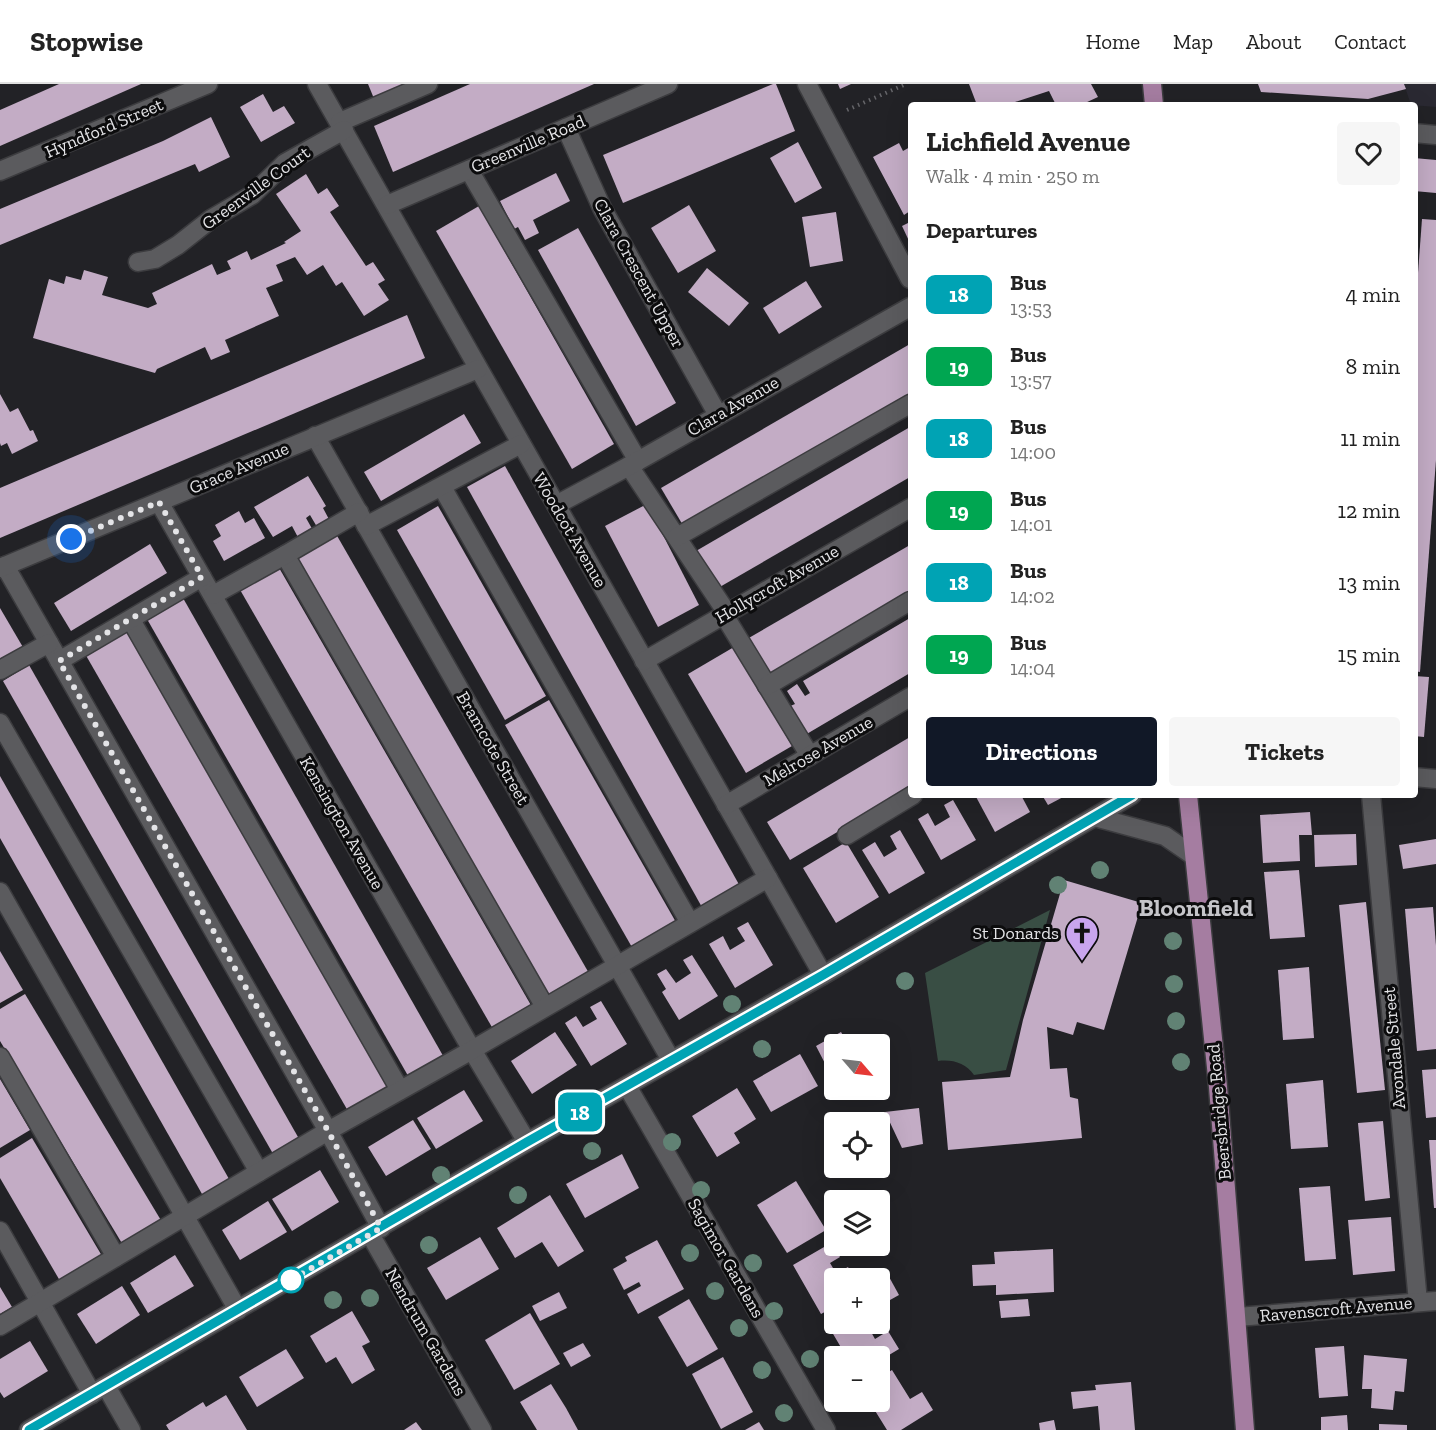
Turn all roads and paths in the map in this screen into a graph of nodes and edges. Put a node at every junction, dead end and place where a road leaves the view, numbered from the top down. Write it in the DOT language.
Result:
graph roads {
  1 [pos="208,84"];
  2 [pos="317,84"];
  3 [pos="428,84"];
  4 [pos="668,84"];
  5 [pos="807,84"];
  6 [pos="906,84"];
  7 [pos="1152,84"];
  8 [pos="1154,102"];
  9 [pos="826,119"];
  10 [pos="342,126"];
  11 [pos="566,128"];
  12 [pos="1418,133"];
  13 [pos="1436,135"];
  14 [pos="469,170"];
  15 [pos="0,171"];
  16 [pos="387,205"];
  17 [pos="138,262"];
  18 [pos="908,275"];
  19 [pos="908,308"];
  20 [pos="478,369"];
  21 [pos="908,406"];
  22 [pos="718,415"];
  23 [pos="315,436"];
  24 [pos="521,444"];
  25 [pos="634,463"];
  26 [pos="442,487"];
  27 [pos="159,502"];
  28 [pos="556,505"];
  29 [pos="908,509"];
  30 [pos="363,519"];
  31 [pos="677,537"];
  32 [pos="285,555"];
  33 [pos="2,567"];
  34 [pos="202,577"];
  35 [pos="213,595"];
  36 [pos="908,603"];
  37 [pos="726,614"];
  38 [pos="131,620"];
  39 [pos="49,643"];
  40 [pos="59,661"];
  41 [pos="644,661"];
  42 [pos="0,670"];
  43 [pos="767,686"];
  44 [pos="908,698"];
  45 [pos="0,723"];
  46 [pos="810,756"];
  47 [pos="1418,777"];
  48 [pos="1436,779"];
  49 [pos="908,798"];
  50 [pos="1127,798"];
  51 [pos="1188,798"];
  52 [pos="1371,798"];
  53 [pos="726,805"];
  54 [pos="1095,817"];
  55 [pos="847,835"];
  56 [pos="1194,856"];
  57 [pos="768,878"];
  58 [pos="0,892"];
  59 [pos="690,923"];
  60 [pos="616,965"];
  61 [pos="823,975"];
  62 [pos="545,1006"];
  63 [pos="472,1050"];
  64 [pos="0,1057"];
  65 [pos="671,1060"];
  66 [pos="627,1086"];
  67 [pos="400,1090"];
  68 [pos="328,1131"];
  69 [pos="527,1142"];
  70 [pos="259,1172"];
  71 [pos="184,1216"];
  72 [pos="0,1231"];
  73 [pos="376,1231"];
  74 [pos="116,1257"];
  75 [pos="1427,1301"];
  76 [pos="40,1303"];
  77 [pos="238,1310"];
  78 [pos="1237,1317"];
  79 [pos="0,1326"];
  80 [pos="99,1390"];
  81 [pos="29,1430"];
  82 [pos="131,1430"];
  83 [pos="483,1430"];
  84 [pos="826,1430"];
  85 [pos="1245,1430"];
  1 -- 15 [label="street, Hyndford Street"];
  2 -- 10 [label="street, Woodcot Avenue"];
  3 -- 10 [label="street, Greenville Court"];
  4 -- 11 [label="street, Greenville Road"];
  5 -- 9 [label="street"];
  6 -- 9 [label="path"];
  7 -- 8 [label="main road"];
  9 -- 18 [label="street"];
  10 -- 16 [label="street, Woodcot Avenue"];
  10 -- 17 [label="street, Greenville Court"];
  11 -- 14 [label="street, Greenville Road"];
  11 -- 22 [label="street, Clara Crescent Upper"];
  12 -- 13 [label="street"];
  14 -- 16 [label="street, Greenville Road"];
  14 -- 25 [label="street"];
  16 -- 20 [label="street, Woodcot Avenue"];
  19 -- 22 [label="street, Clara Avenue"];
  20 -- 23 [label="street, Grace Avenue"];
  20 -- 24 [label="street, Woodcot Avenue"];
  21 -- 31 [label="street"];
  22 -- 25 [label="street, Clara Avenue"];
  23 -- 27 [label="street, Grace Avenue"];
  23 -- 30 [label="street, Bramcote Street"];
  24 -- 26 [label="street"];
  24 -- 28 [label="street, Woodcot Avenue"];
  25 -- 28 [label="street, Clara Avenue"];
  25 -- 31 [label="street"];
  26 -- 30 [label="street"];
  26 -- 59 [label="street"];
  27 -- 33 [label="street, Grace Avenue"];
  27 -- 34 [label="street, Kensington Avenue"];
  28 -- 41 [label="street, Woodcot Avenue"];
  29 -- 37 [label="street, Hollycroft Avenue"];
  30 -- 32 [label="street"];
  30 -- 60 [label="street, Bramcote Street"];
  31 -- 37 [label="street"];
  32 -- 35 [label="street"];
  32 -- 62 [label="street"];
  33 -- 39 [label="street, Nendrum Gardens"];
  34 -- 35 [label="street, Kensington Avenue"];
  34 -- 38 [label="street"];
  35 -- 63 [label="street, Kensington Avenue"];
  36 -- 43 [label="street"];
  37 -- 41 [label="street, Hollycroft Avenue"];
  37 -- 43 [label="street"];
  38 -- 40 [label="street"];
  38 -- 67 [label="street"];
  39 -- 40 [label="street, Nendrum Gardens"];
  39 -- 42 [label="street"];
  40 -- 68 [label="street, Nendrum Gardens"];
  41 -- 53 [label="street, Woodcot Avenue"];
  43 -- 46 [label="street"];
  44 -- 46 [label="street, Melrose Avenue"];
  45 -- 70 [label="street"];
  46 -- 53 [label="street, Melrose Avenue"];
  47 -- 48 [label="street"];
  49 -- 55 [label="street"];
  50 -- 54 [label="street"];
  51 -- 56 [label="main road, Beersbridge Road"];
  52 -- 75 [label="street, Avondale Street"];
  53 -- 57 [label="street, Woodcot Avenue"];
  54 -- 56 [label="street"];
  54 -- 61 [label="street"];
  56 -- 78 [label="main road, Beersbridge Road"];
  57 -- 59 [label="street"];
  57 -- 61 [label="street, Woodcot Avenue"];
  58 -- 71 [label="street"];
  59 -- 60 [label="street"];
  60 -- 62 [label="street"];
  60 -- 65 [label="street, Bramcote Street"];
  61 -- 65 [label="street"];
  62 -- 63 [label="street"];
  63 -- 67 [label="street"];
  63 -- 69 [label="street, Kensington Avenue"];
  64 -- 74 [label="street"];
  65 -- 66 [label="street"];
  66 -- 69 [label="street"];
  66 -- 84 [label="street, Sagimor Gardens"];
  67 -- 68 [label="street"];
  68 -- 70 [label="street"];
  68 -- 73 [label="street, Nendrum Gardens"];
  69 -- 73 [label="street"];
  70 -- 71 [label="street"];
  71 -- 74 [label="street"];
  71 -- 77 [label="street"];
  72 -- 76 [label="street"];
  73 -- 77 [label="street"];
  73 -- 83 [label="street, Nendrum Gardens"];
  74 -- 76 [label="street"];
  75 -- 78 [label="street, Ravenscroft Avenue"];
  76 -- 79 [label="street"];
  76 -- 80 [label="street"];
  77 -- 80 [label="street"];
  78 -- 85 [label="main road, Beersbridge Road"];
  80 -- 81 [label="street"];
  80 -- 82 [label="street"];
}
